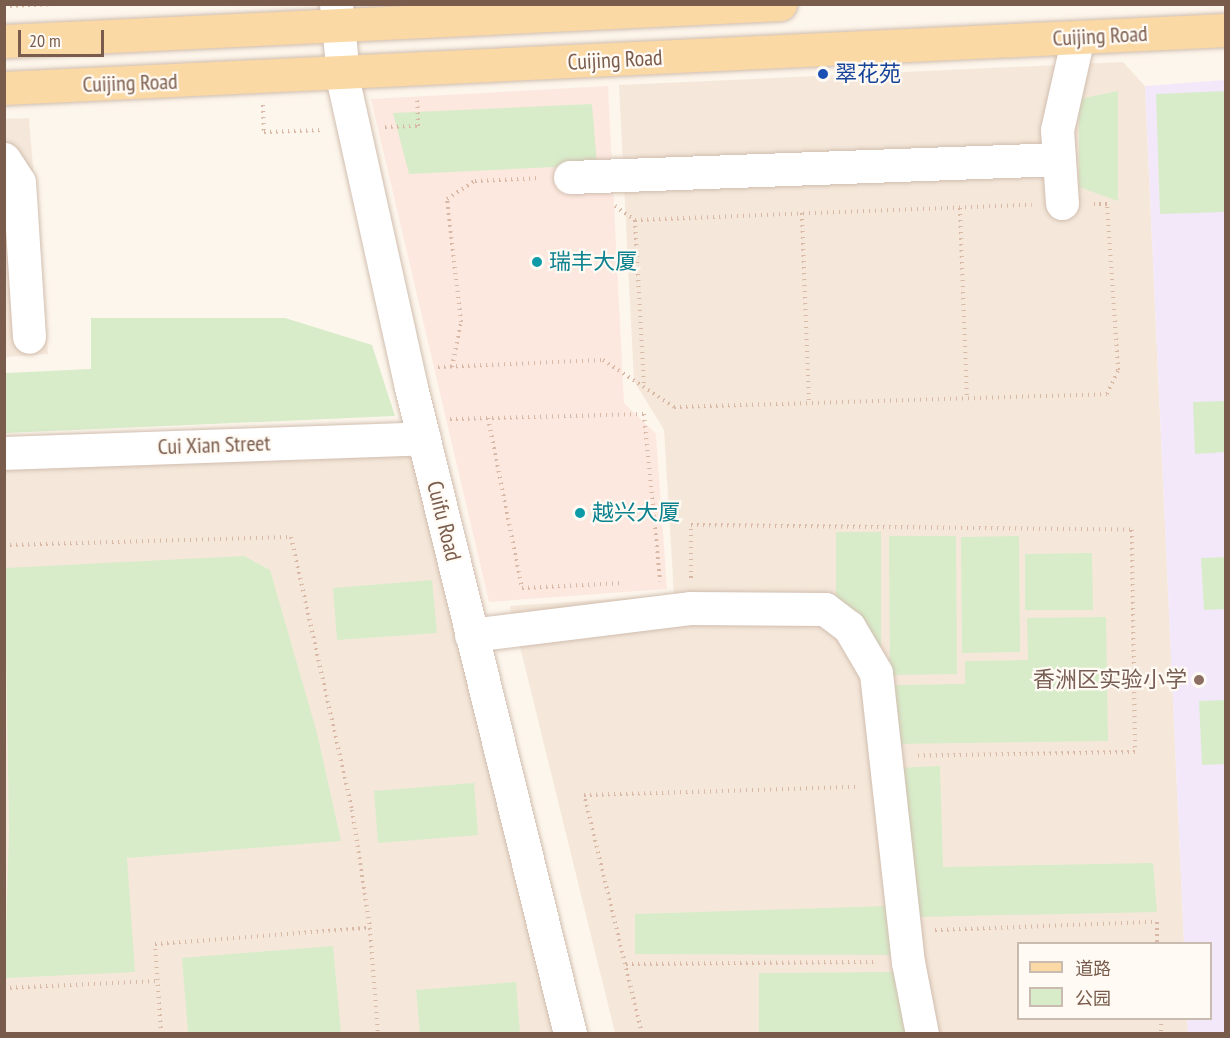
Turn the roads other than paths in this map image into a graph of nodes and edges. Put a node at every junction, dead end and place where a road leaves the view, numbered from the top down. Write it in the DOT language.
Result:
graph roads {
  1 [pos="780,4"];
  2 [pos="336,15"];
  3 [pos="1226,30"];
  4 [pos="1078,37"];
  5 [pos="4,41"];
  6 [pos="343,73"];
  7 [pos="4,88"];
  8 [pos="1058,145"];
  9 [pos="4,159"];
  10 [pos="570,177"];
  11 [pos="1062,203"];
  12 [pos="30,337"];
  13 [pos="422,429"];
  14 [pos="4,453"];
  15 [pos="471,635"];
  16 [pos="570,1034"];
  17 [pos="922,1034"];
  1 -- 2 [label="main road, Cuijing Road"];
  2 -- 5 [label="main road, Cuijing Road"];
  2 -- 6 [label="street, Cuifu Road"];
  3 -- 4 [label="main road, Cuijing Road"];
  4 -- 6 [label="main road, Cuijing Road"];
  4 -- 8 [label="street"];
  6 -- 7 [label="main road, Cuijing Road"];
  6 -- 13 [label="street, Cuifu Road"];
  8 -- 10 [label="street"];
  8 -- 11 [label="street"];
  9 -- 12 [label="street"];
  13 -- 14 [label="street, Cui Xian Street"];
  13 -- 15 [label="street, Cuifu Road"];
  15 -- 16 [label="street, Cuifu Road"];
  15 -- 17 [label="street"];
}
